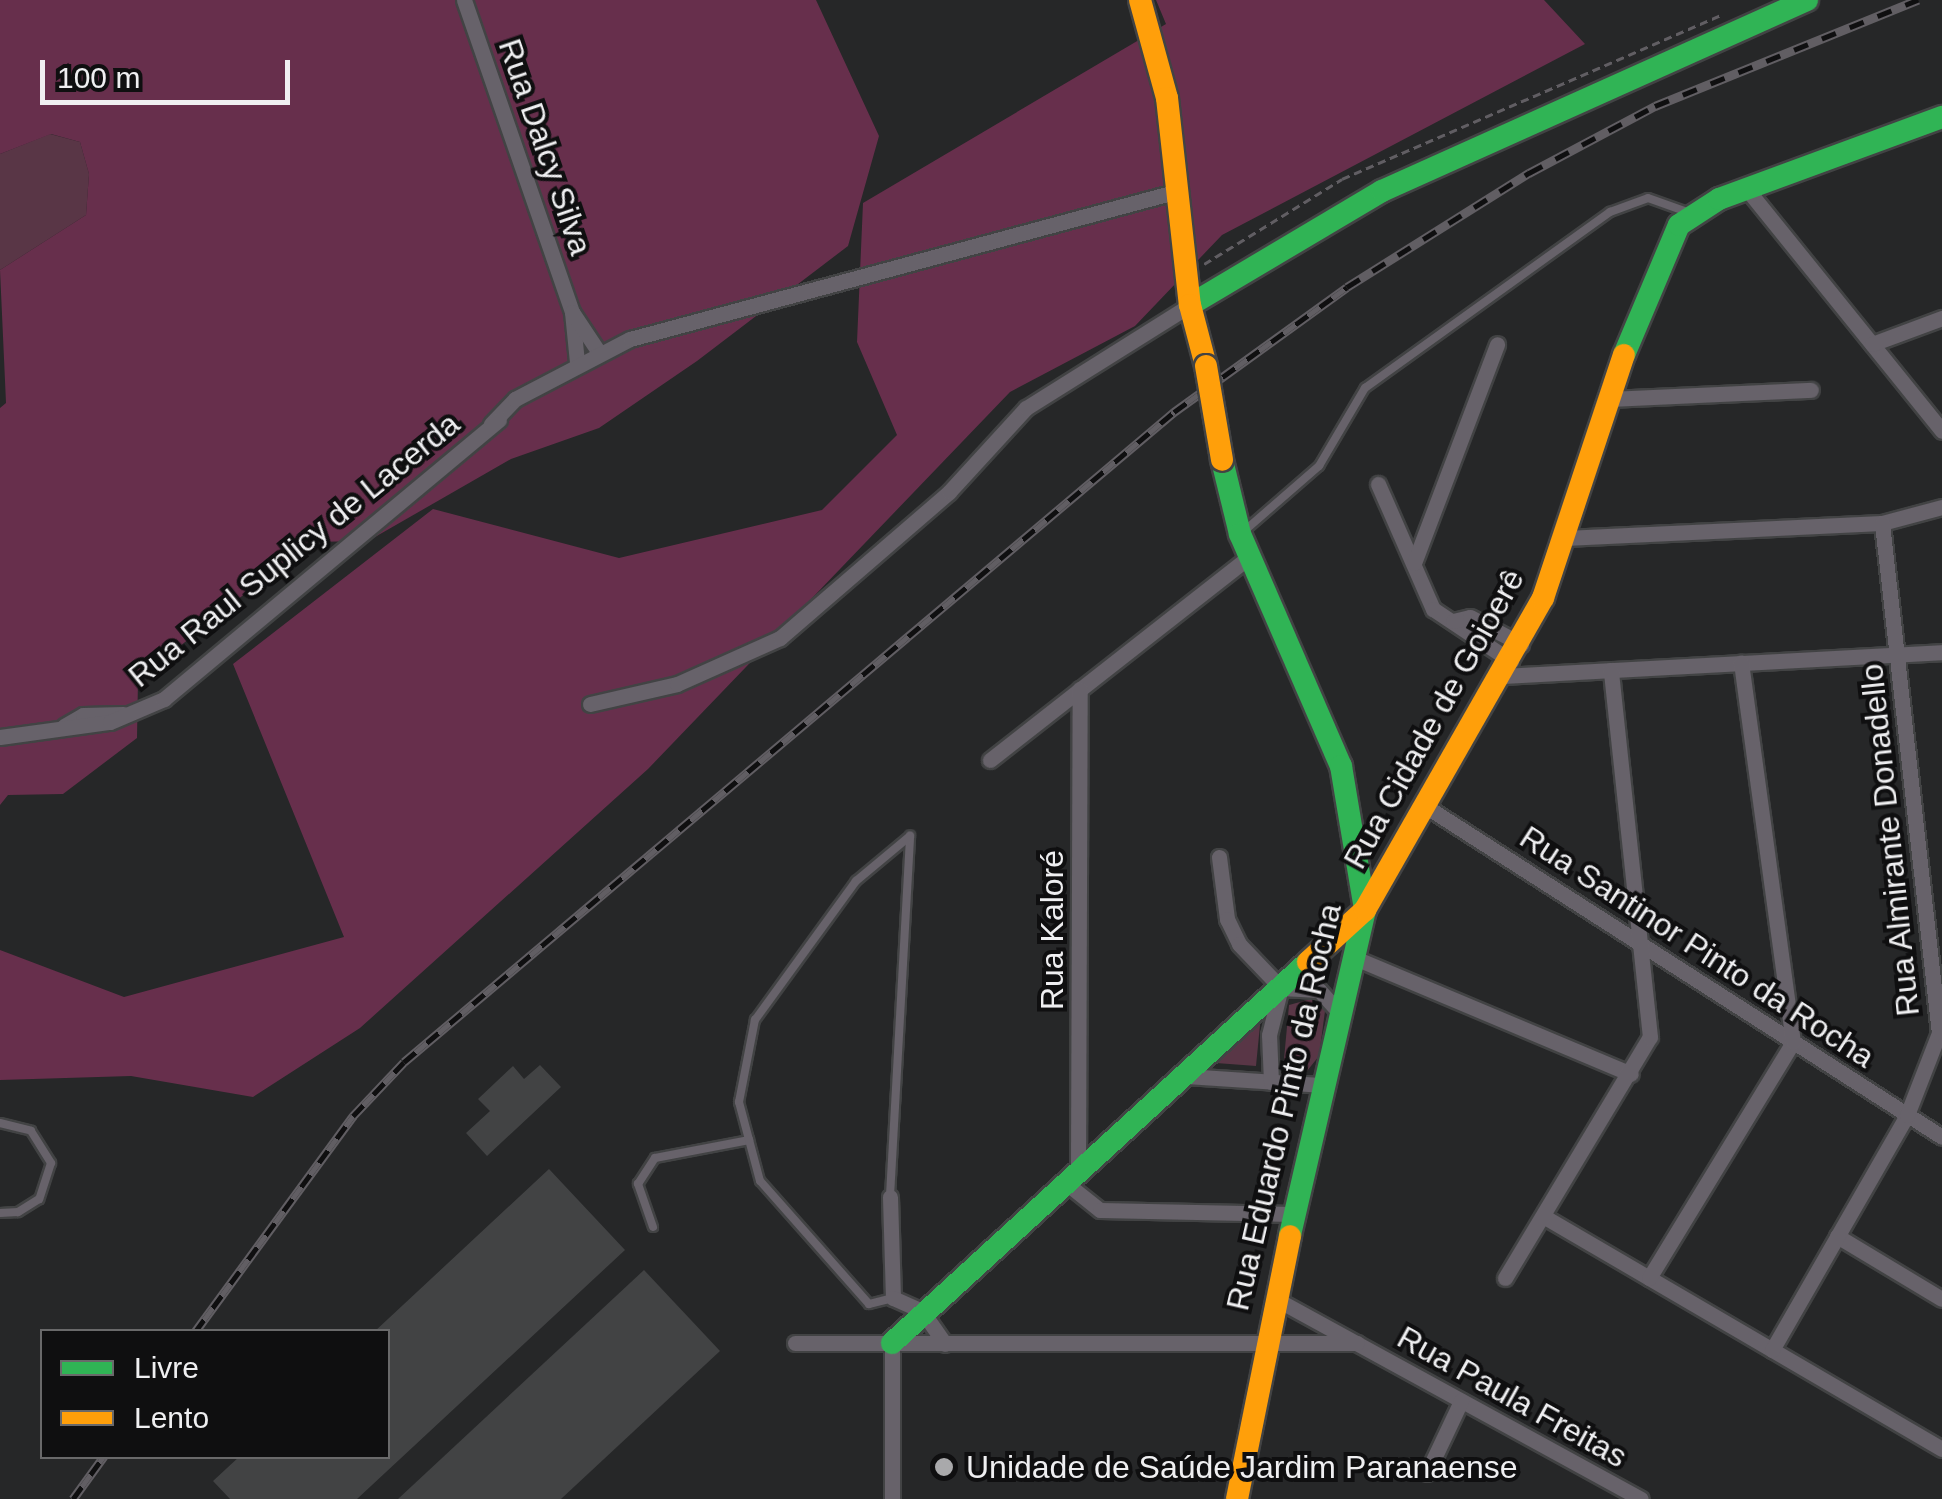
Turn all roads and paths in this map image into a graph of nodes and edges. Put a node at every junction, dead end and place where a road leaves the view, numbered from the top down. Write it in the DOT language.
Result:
graph roads {
  1 [pos="464,0"];
  2 [pos="1140,0"];
  3 [pos="1807,0"];
  4 [pos="1738,8"];
  5 [pos="1942,117"];
  6 [pos="1746,188"];
  7 [pos="1178,191"];
  8 [pos="1691,214"];
  9 [pos="1196,269"];
  10 [pos="1190,305"];
  11 [pos="572,312"];
  12 [pos="1942,318"];
  13 [pos="1497,344"];
  14 [pos="1872,344"];
  15 [pos="598,351"];
  16 [pos="576,362"];
  17 [pos="1811,390"];
  18 [pos="1611,399"];
  19 [pos="1942,432"];
  20 [pos="1378,484"];
  21 [pos="1942,506"];
  22 [pos="1882,523"];
  23 [pos="1240,534"];
  24 [pos="1565,538"];
  25 [pos="1250,556"];
  26 [pos="1414,564"];
  27 [pos="1942,652"];
  28 [pos="1898,655"];
  29 [pos="1511,660"];
  30 [pos="1741,663"];
  31 [pos="1611,670"];
  32 [pos="1080,689"];
  33 [pos="590,704"];
  34 [pos="0,737"];
  35 [pos="990,760"];
  36 [pos="1422,804"];
  37 [pos="1219,857"];
  38 [pos="1365,910"];
  39 [pos="1642,945"];
  40 [pos="1355,958"];
  41 [pos="1938,960"];
  42 [pos="1281,988"];
  43 [pos="1339,1012"];
  44 [pos="1793,1042"];
  45 [pos="1631,1074"];
  46 [pos="1186,1076"];
  47 [pos="1271,1082"];
  48 [pos="1320,1085"];
  49 [pos="1907,1115"];
  50 [pos="0,1122"];
  51 [pos="1942,1137"];
  52 [pos="750,1140"];
  53 [pos="1072,1177"];
  54 [pos="890,1197"];
  55 [pos="0,1213"];
  56 [pos="1292,1214"];
  57 [pos="1542,1216"];
  58 [pos="653,1227"];
  59 [pos="1837,1236"];
  60 [pos="1505,1278"];
  61 [pos="1649,1278"];
  62 [pos="893,1298"];
  63 [pos="1274,1298"];
  64 [pos="1942,1298"];
  65 [pos="922,1312"];
  66 [pos="795,1343"];
  67 [pos="892,1343"];
  68 [pos="945,1344"];
  69 [pos="1357,1344"];
  70 [pos="1265,1346"];
  71 [pos="1772,1350"];
  72 [pos="1461,1401"];
  73 [pos="1942,1449"];
  74 [pos="1427,1473"];
  75 [pos="892,1499"];
  76 [pos="1237,1499"];
  77 [pos="1641,1499"];
  1 -- 11 [label="street, Rua Dalcy Silva"];
  2 -- 7 [label="street, Rua Eduardo Pinto da Rocha"];
  3 -- 10 [label="street"];
  4 -- 9 [label="path"];
  5 -- 6 [label="street, Rua Cidade de Goioerê"];
  6 -- 8 [label="street, Rua Cidade de Goioerê"];
  6 -- 14 [label="street"];
  7 -- 10 [label="street, Rua Eduardo Pinto da Rocha"];
  7 -- 15 [label="street, Rua Raul Suplicy de Lacerda"];
  8 -- 18 [label="street, Rua Cidade de Goioerê"];
  8 -- 23 [label="lane"];
  10 -- 23 [label="street, Rua Eduardo Pinto da Rocha, bridge"];
  10 -- 33 [label="street"];
  11 -- 15 [label="street, Rua Dalcy Silva"];
  11 -- 16 [label="street, Rua Dalcy Silva"];
  12 -- 14 [label="street"];
  13 -- 26 [label="street"];
  14 -- 19 [label="street"];
  15 -- 16 [label="street, Rua Raul Suplicy de Lacerda"];
  16 -- 34 [label="street, Rua Raul Suplicy de Lacerda"];
  17 -- 18 [label="street"];
  18 -- 24 [label="street, Rua Cidade de Goioerê"];
  20 -- 26 [label="street"];
  21 -- 22 [label="street"];
  22 -- 24 [label="street"];
  22 -- 28 [label="street, Rua Almirante Donadello"];
  23 -- 25 [label="street, Rua Eduardo Pinto da Rocha"];
  24 -- 29 [label="street, Rua Cidade de Goioerê"];
  25 -- 32 [label="street"];
  25 -- 38 [label="street, Rua Eduardo Pinto da Rocha"];
  26 -- 29 [label="street"];
  27 -- 28 [label="street"];
  28 -- 30 [label="street"];
  28 -- 41 [label="street, Rua Almirante Donadello"];
  29 -- 31 [label="street"];
  29 -- 36 [label="street, Rua Cidade de Goioerê"];
  30 -- 31 [label="street"];
  30 -- 44 [label="street"];
  31 -- 39 [label="street"];
  32 -- 35 [label="street"];
  32 -- 53 [label="street, Rua Kaloré"];
  36 -- 38 [label="street, Rua Cidade de Goioerê"];
  36 -- 39 [label="street, Rua Santinor Pinto da Rocha"];
  37 -- 42 [label="street"];
  38 -- 40 [label="street, Rua Eduardo Pinto da Rocha"];
  38 -- 42 [label="street, Rua Cidade de Goioerê"];
  39 -- 44 [label="street, Rua Santinor Pinto da Rocha"];
  39 -- 45 [label="street"];
  40 -- 43 [label="street, Rua Eduardo Pinto da Rocha"];
  40 -- 45 [label="street"];
  41 -- 49 [label="street, Rua Almirante Donadello"];
  42 -- 43 [label="street"];
  42 -- 46 [label="street, Rua Cidade de Goioerê"];
  42 -- 47 [label="street"];
  43 -- 48 [label="street, Rua Eduardo Pinto da Rocha"];
  44 -- 49 [label="street, Rua Santinor Pinto da Rocha"];
  44 -- 61 [label="street"];
  45 -- 57 [label="street"];
  46 -- 47 [label="street"];
  46 -- 53 [label="street, Rua Cidade de Goioerê"];
  47 -- 48 [label="street"];
  48 -- 56 [label="street, Rua Eduardo Pinto da Rocha"];
  49 -- 51 [label="street, Rua Santinor Pinto da Rocha"];
  49 -- 59 [label="street, Rua Almirante Donadello"];
  50 -- 55 [label="lane"];
  52 -- 54 [label="lane"];
  52 -- 58 [label="lane"];
  52 -- 62 [label="lane"];
  53 -- 56 [label="street"];
  53 -- 65 [label="street, Rua Cidade de Goioerê"];
  54 -- 62 [label="street"];
  56 -- 63 [label="street, Rua Eduardo Pinto da Rocha"];
  57 -- 60 [label="street"];
  57 -- 61 [label="street"];
  59 -- 64 [label="street"];
  59 -- 71 [label="street, Rua Almirante Donadello"];
  61 -- 71 [label="street"];
  62 -- 65 [label="street"];
  63 -- 69 [label="street, Rua Paula Freitas"];
  63 -- 70 [label="street, Rua Eduardo Pinto da Rocha"];
  65 -- 67 [label="street, Rua Cidade de Goioerê"];
  65 -- 68 [label="street"];
  66 -- 67 [label="street, Rua Paula Freitas"];
  67 -- 68 [label="street, Rua Paula Freitas"];
  67 -- 75 [label="street"];
  68 -- 70 [label="street, Rua Paula Freitas"];
  69 -- 70 [label="street, Rua Paula Freitas"];
  69 -- 72 [label="street, Rua Paula Freitas"];
  70 -- 76 [label="street, Rua Eduardo Pinto da Rocha"];
  71 -- 73 [label="street"];
  72 -- 74 [label="street"];
  72 -- 77 [label="street, Rua Paula Freitas"];
}
